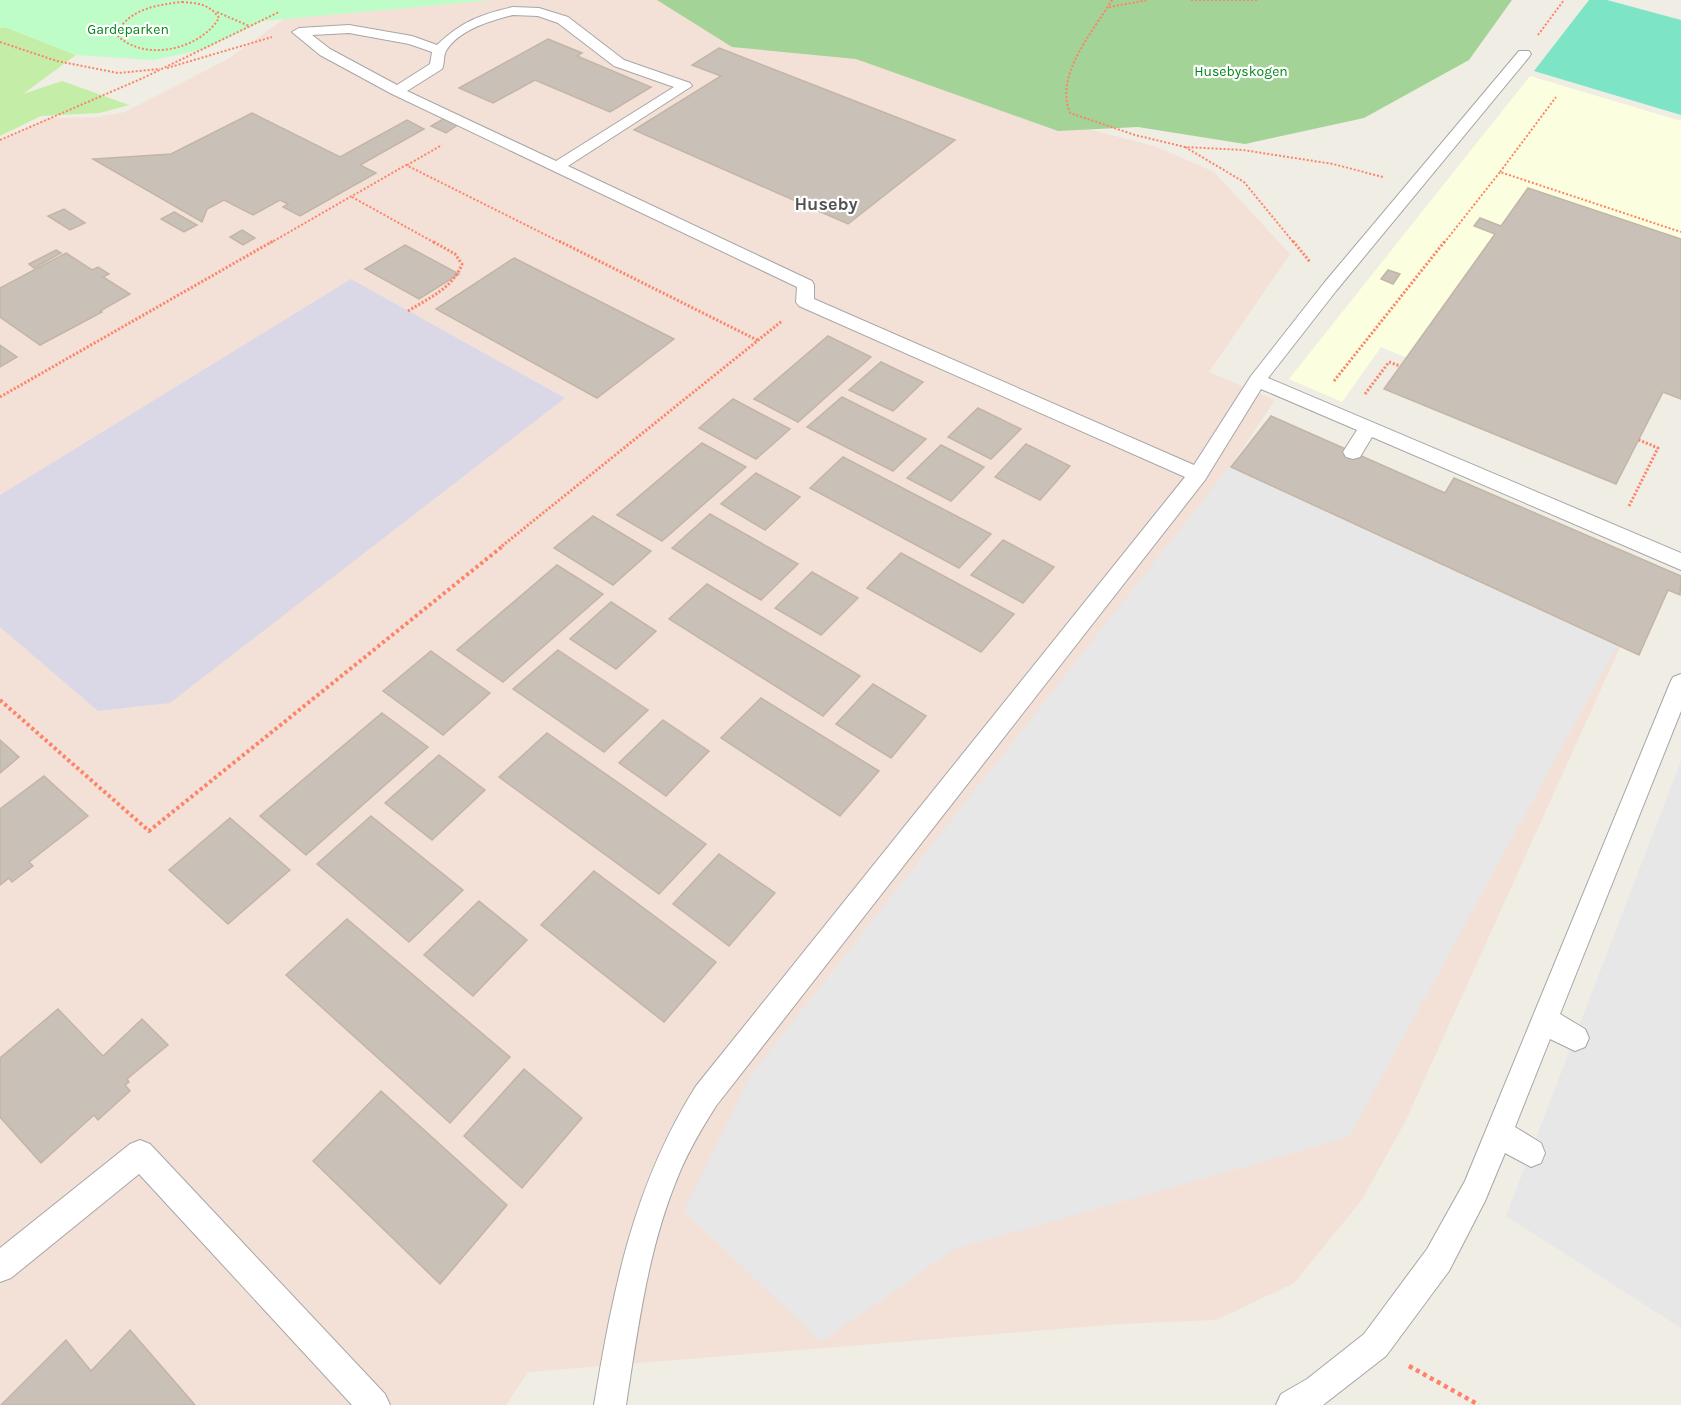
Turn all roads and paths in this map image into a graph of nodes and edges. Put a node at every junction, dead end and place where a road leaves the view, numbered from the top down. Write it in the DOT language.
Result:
graph roads {
  1 [pos="1113,0"];
  2 [pos="1148,0"];
  3 [pos="1191,0"];
  4 [pos="1258,0"];
  5 [pos="1564,0"];
  6 [pos="1108,8"];
  7 [pos="284,9"];
  8 [pos="216,11"];
  9 [pos="249,26"];
  10 [pos="299,32"];
  11 [pos="0,42"];
  12 [pos="439,50"];
  13 [pos="1524,54"];
  14 [pos="164,68"];
  15 [pos="397,91"];
  16 [pos="1556,97"];
  17 [pos="0,140"];
  18 [pos="1185,147"];
  19 [pos="558,166"];
  20 [pos="1500,172"];
  21 [pos="1417,186"];
  22 [pos="351,197"];
  23 [pos="1681,232"];
  24 [pos="1330,287"];
  25 [pos="408,311"];
  26 [pos="1400,366"];
  27 [pos="1257,380"];
  28 [pos="0,397"];
  29 [pos="1360,402"];
  30 [pos="1315,405"];
  31 [pos="1375,432"];
  32 [pos="1638,440"];
  33 [pos="1353,452"];
  34 [pos="1198,475"];
  35 [pos="1624,514"];
  36 [pos="1681,562"];
  37 [pos="1681,683"];
  38 [pos="0,700"];
  39 [pos="1544,1020"];
  40 [pos="1575,1038"];
  41 [pos="1498,1133"];
  42 [pos="1531,1153"];
  43 [pos="0,1267"];
  44 [pos="1375,1345"];
  45 [pos="374,1405"];
  46 [pos="610,1405"];
  47 [pos="1292,1405"];
  48 [pos="1479,1405"];
  1 -- 6 [label="path"];
  2 -- 6 [label="path"];
  3 -- 4 [label="path"];
  5 -- 13 [label="path"];
  6 -- 18 [label="path"];
  7 -- 9 [label="path"];
  8 -- 8 [label="path"];
  8 -- 9 [label="path"];
  9 -- 14 [label="path"];
  10 -- 12 [label="lane"];
  10 -- 14 [label="path"];
  10 -- 15 [label="lane"];
  11 -- 14 [label="path"];
  12 -- 15 [label="lane"];
  12 -- 19 [label="lane"];
  13 -- 21 [label="lane"];
  14 -- 17 [label="path"];
  15 -- 19 [label="lane"];
  16 -- 20 [label="path"];
  18 -- 21 [label="path"];
  18 -- 24 [label="path"];
  19 -- 34 [label="lane"];
  20 -- 23 [label="path"];
  20 -- 30 [label="path"];
  21 -- 24 [label="lane"];
  22 -- 25 [label="path"];
  22 -- 28 [label="path"];
  22 -- 38 [label="path"];
  24 -- 27 [label="lane"];
  26 -- 29 [label="path"];
  27 -- 30 [label="lane"];
  27 -- 34 [label="lane"];
  30 -- 31 [label="lane"];
  31 -- 33 [label="lane"];
  31 -- 36 [label="lane"];
  32 -- 35 [label="path"];
  34 -- 46 [label="lane"];
  37 -- 39 [label="lane"];
  39 -- 40 [label="lane"];
  39 -- 41 [label="lane"];
  41 -- 42 [label="lane"];
  41 -- 44 [label="lane"];
  43 -- 45 [label="lane"];
  44 -- 47 [label="lane"];
  44 -- 48 [label="path"];
}
